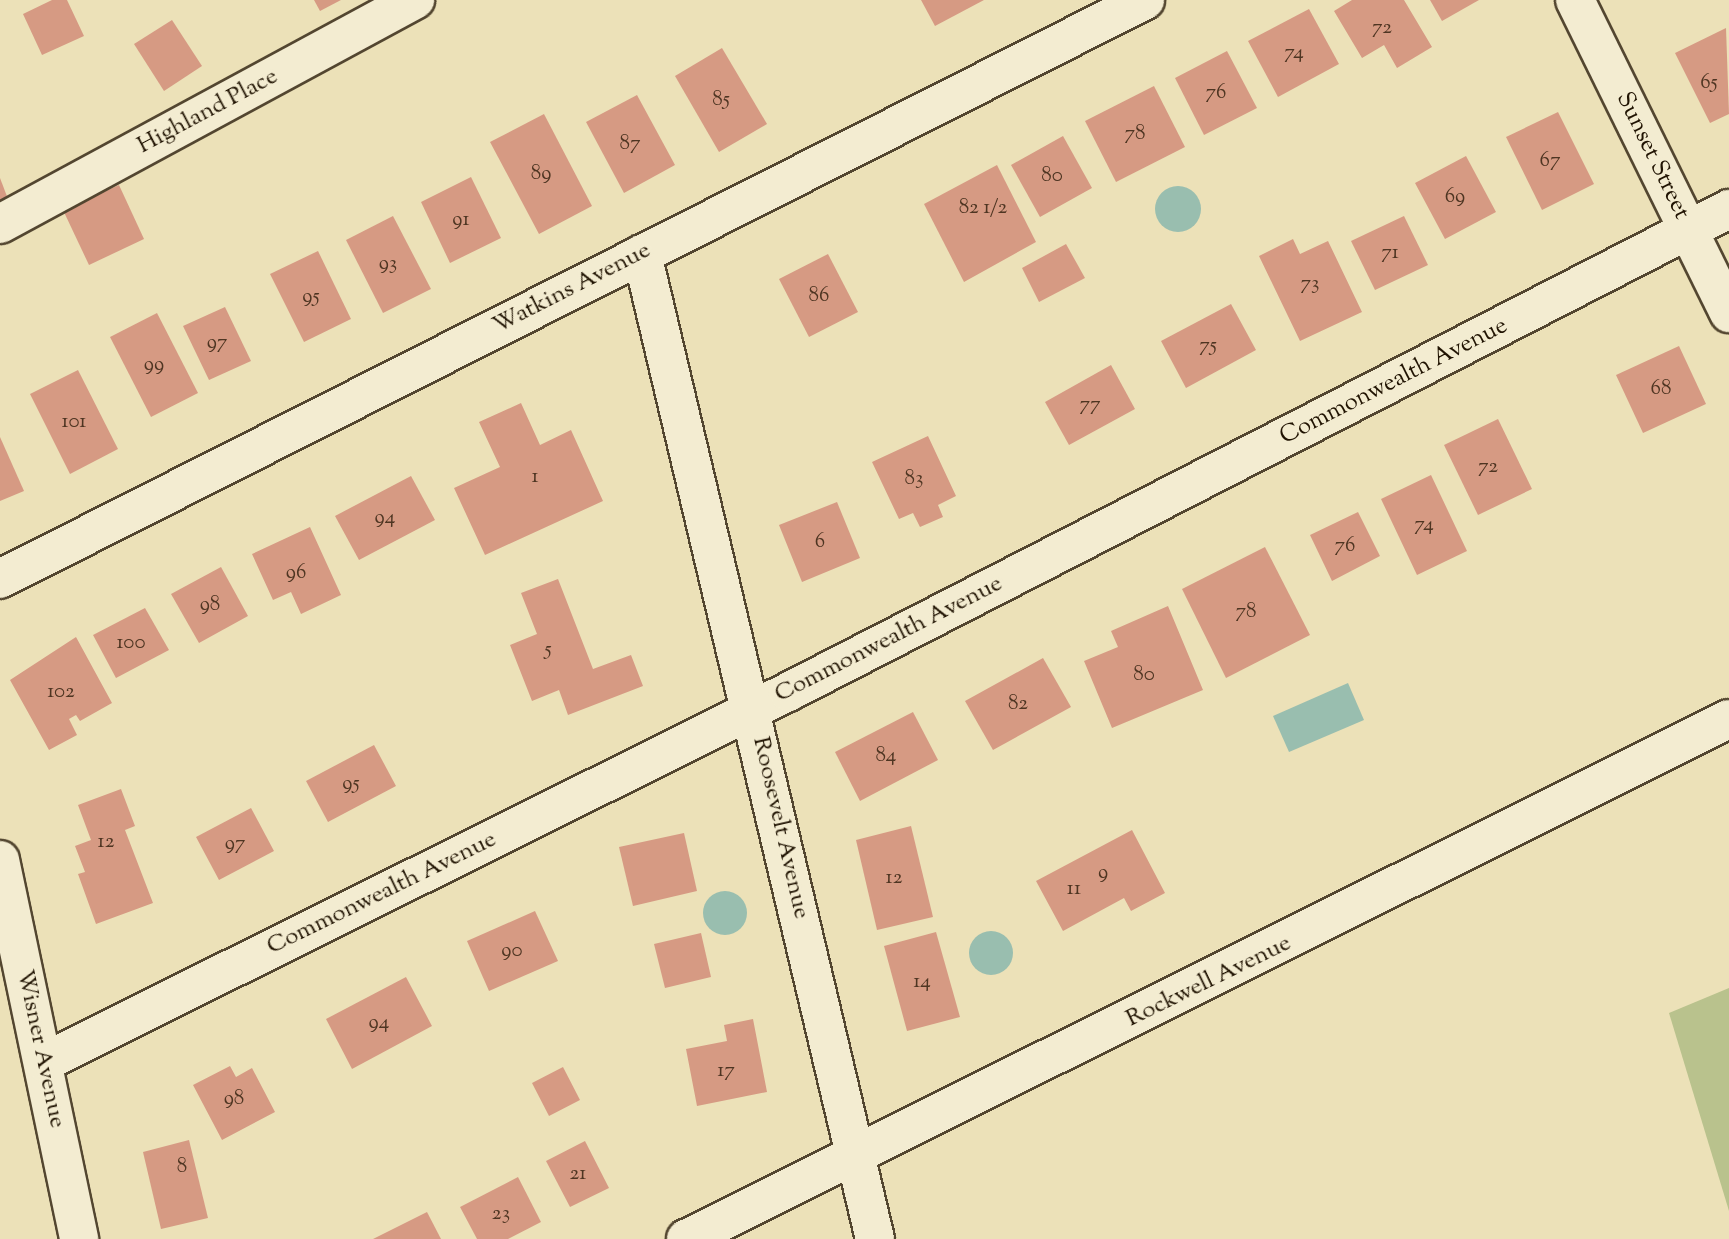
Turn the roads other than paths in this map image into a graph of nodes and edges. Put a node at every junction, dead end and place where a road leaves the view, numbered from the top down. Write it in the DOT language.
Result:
graph roads {
  1 [pos="415,0"];
  2 [pos="1144,0"];
  3 [pos="1575,0"];
  4 [pos="1729,209"];
  5 [pos="0,224"];
  6 [pos="1689,231"];
  7 [pos="642,254"];
  8 [pos="1729,313"];
  9 [pos="0,579"];
  10 [pos="753,710"];
  11 [pos="1729,719"];
  12 [pos="0,860"];
  13 [pos="44,1062"];
  14 [pos="856,1158"];
  15 [pos="79,1239"];
  16 [pos="686,1239"];
  17 [pos="875,1239"];
  1 -- 5 [label="street, Highland Place"];
  2 -- 7 [label="street, Watkins Avenue"];
  3 -- 6 [label="street, Sunset Street"];
  4 -- 6 [label="street, Commonwealth Avenue"];
  6 -- 8 [label="street, Sunset Street"];
  6 -- 10 [label="street, Commonwealth Avenue"];
  7 -- 9 [label="street, Watkins Avenue"];
  7 -- 10 [label="street, Roosevelt Avenue"];
  10 -- 13 [label="street, Commonwealth Avenue"];
  10 -- 14 [label="street, Roosevelt Avenue"];
  11 -- 14 [label="street, Rockwell Avenue"];
  12 -- 13 [label="street, Wisner Avenue"];
  13 -- 15 [label="street, Wisner Avenue"];
  14 -- 16 [label="street, Rockwell Avenue"];
  14 -- 17 [label="street, Roosevelt Avenue"];
}
